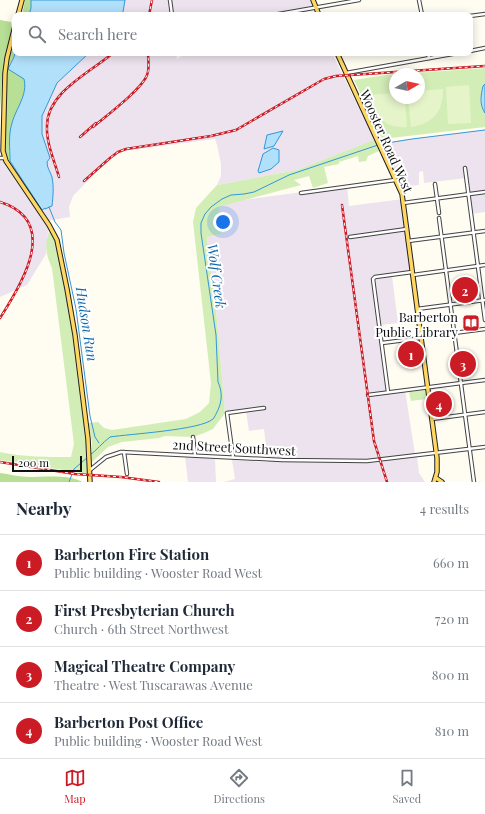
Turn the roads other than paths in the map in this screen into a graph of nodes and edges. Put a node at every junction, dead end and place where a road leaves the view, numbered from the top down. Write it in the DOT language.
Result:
graph roads {
  1 [pos="22,0"];
  2 [pos="170,0"];
  3 [pos="313,0"];
  4 [pos="358,0"];
  5 [pos="419,0"];
  6 [pos="316,8"];
  7 [pos="19,12"];
  8 [pos="172,12"];
  9 [pos="291,12"];
  10 [pos="318,12"];
  11 [pos="421,12"];
  12 [pos="485,14"];
  13 [pos="473,16"];
  14 [pos="12,38"];
  15 [pos="485,48"];
  16 [pos="473,50"];
  17 [pos="338,56"];
  18 [pos="441,56"];
  19 [pos="429,58"];
  20 [pos="346,73"];
  21 [pos="0,158"];
  22 [pos="5,158"];
  23 [pos="466,168"];
  24 [pos="396,180"];
  25 [pos="435,184"];
  26 [pos="301,192"];
  27 [pos="485,192"];
  28 [pos="469,194"];
  29 [pos="436,198"];
  30 [pos="403,203"];
  31 [pos="439,213"];
  32 [pos="439,218"];
  33 [pos="407,229"];
  34 [pos="485,231"];
  35 [pos="474,233"];
  36 [pos="350,237"];
  37 [pos="442,237"];
  38 [pos="408,241"];
  39 [pos="485,265"];
  40 [pos="478,266"];
  41 [pos="446,270"];
  42 [pos="412,273"];
  43 [pos="484,300"];
  44 [pos="450,305"];
  45 [pos="417,309"];
  46 [pos="484,312"];
  47 [pos="485,320"];
  48 [pos="485,329"];
  49 [pos="454,333"];
  50 [pos="421,338"];
  51 [pos="382,343"];
  52 [pos="485,380"];
  53 [pos="461,383"];
  54 [pos="427,387"];
  55 [pos="388,392"];
  56 [pos="368,395"];
  57 [pos="264,408"];
  58 [pos="485,412"];
  59 [pos="465,414"];
  60 [pos="432,419"];
  61 [pos="193,437"];
  62 [pos="485,447"];
  63 [pos="469,449"];
  64 [pos="124,452"];
  65 [pos="436,453"];
  66 [pos="196,455"];
  67 [pos="233,458"];
  68 [pos="89,470"];
  69 [pos="127,474"];
  70 [pos="435,480"];
  71 [pos="90,482"];
  72 [pos="442,482"];
  73 [pos="474,482"];
  1 -- 7 [label="main road"];
  2 -- 8 [label="street"];
  3 -- 6 [label="main road"];
  4 -- 6 [label="street"];
  5 -- 11 [label="street"];
  6 -- 9 [label="street"];
  6 -- 10 [label="main road"];
  12 -- 13 [label="street"];
  14 -- 22 [label="main road"];
  15 -- 16 [label="street"];
  17 -- 20 [label="main road, Wooster Road West"];
  18 -- 19 [label="street"];
  19 -- 20 [label="street"];
  20 -- 24 [label="main road, Wooster Road West"];
  21 -- 22 [label="street"];
  22 -- 68 [label="main road"];
  23 -- 28 [label="street"];
  24 -- 26 [label="street"];
  24 -- 30 [label="main road, Wooster Road West"];
  25 -- 29 [label="street"];
  27 -- 28 [label="street"];
  28 -- 29 [label="street"];
  28 -- 35 [label="street"];
  29 -- 30 [label="street"];
  29 -- 31 [label="street"];
  30 -- 33 [label="main road, Wooster Road West"];
  32 -- 37 [label="street"];
  33 -- 36 [label="street"];
  33 -- 38 [label="main road, Wooster Road West"];
  34 -- 35 [label="street"];
  35 -- 37 [label="street"];
  35 -- 40 [label="street"];
  37 -- 38 [label="street"];
  37 -- 41 [label="street"];
  38 -- 42 [label="main road, Wooster Road West"];
  39 -- 40 [label="street"];
  40 -- 41 [label="street"];
  40 -- 43 [label="street"];
  41 -- 42 [label="street"];
  41 -- 44 [label="street"];
  42 -- 45 [label="main road, Wooster Road West"];
  42 -- 51 [label="street"];
  43 -- 44 [label="street"];
  43 -- 46 [label="street"];
  44 -- 45 [label="street"];
  44 -- 49 [label="street"];
  45 -- 50 [label="main road, Wooster Road West"];
  46 -- 47 [label="street"];
  48 -- 49 [label="street"];
  49 -- 53 [label="street"];
  50 -- 51 [label="street"];
  50 -- 54 [label="main road, Wooster Road West"];
  51 -- 55 [label="street"];
  52 -- 53 [label="street"];
  53 -- 54 [label="street"];
  53 -- 59 [label="street"];
  54 -- 55 [label="street"];
  54 -- 60 [label="main road, Wooster Road West"];
  55 -- 56 [label="street"];
  57 -- 67 [label="street"];
  58 -- 59 [label="street"];
  59 -- 60 [label="street"];
  59 -- 63 [label="street"];
  60 -- 65 [label="main road, Wooster Road West"];
  61 -- 66 [label="street"];
  62 -- 63 [label="street, 2nd Street Southwest"];
  63 -- 65 [label="street, 2nd Street Southwest"];
  63 -- 73 [label="street"];
  64 -- 66 [label="street, 2nd Street Southwest"];
  64 -- 68 [label="street, 2nd Street Southwest"];
  64 -- 69 [label="street"];
  65 -- 67 [label="street, 2nd Street Southwest"];
  65 -- 70 [label="main road, Wooster Road West"];
  66 -- 67 [label="street, 2nd Street Southwest"];
  68 -- 71 [label="main road"];
  70 -- 72 [label="main road"];
}
